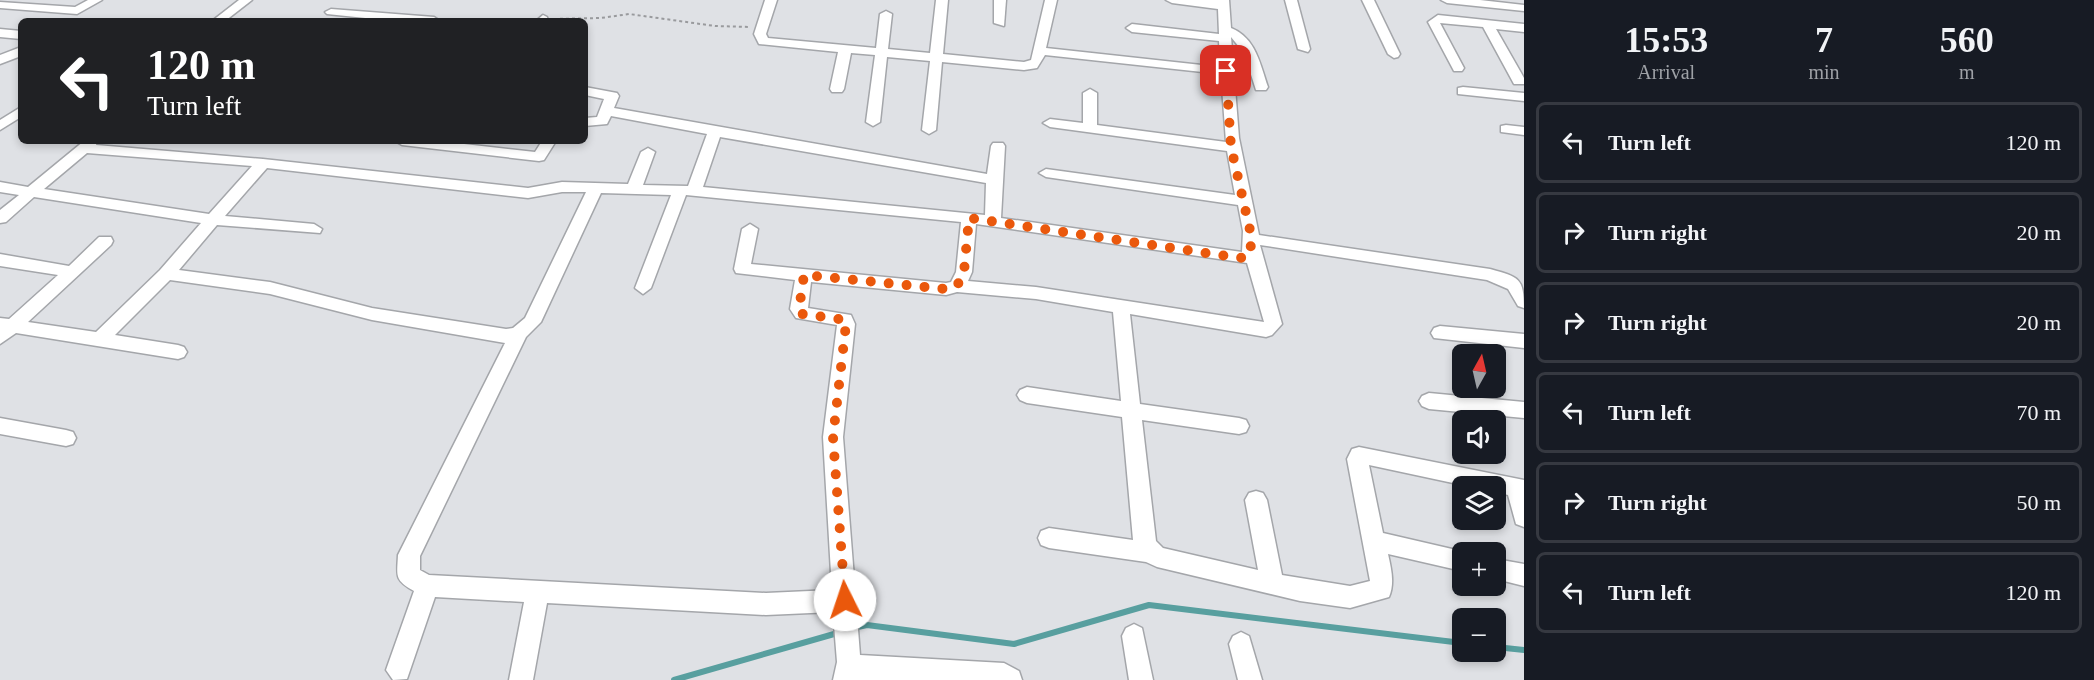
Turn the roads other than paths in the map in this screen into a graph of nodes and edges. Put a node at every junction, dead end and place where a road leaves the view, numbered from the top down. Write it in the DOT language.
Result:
graph roads {
  1 [pos="96,0"];
  2 [pos="246,0"];
  3 [pos="344,0"];
  4 [pos="771,0"];
  5 [pos="942,0"];
  6 [pos="1000,0"];
  7 [pos="1051,0"];
  8 [pos="1172,0"];
  9 [pos="1291,0"];
  10 [pos="1368,0"];
  11 [pos="1448,0"];
  12 [pos="1224,3"];
  13 [pos="0,5"];
  14 [pos="1524,8"];
  15 [pos="886,14"];
  16 [pos="326,17"];
  17 [pos="223,18"];
  18 [pos="353,18"];
  19 [pos="1000,23"];
  20 [pos="1487,23"];
  21 [pos="1132,28"];
  22 [pos="1524,28"];
  23 [pos="0,33"];
  24 [pos="1226,34"];
  25 [pos="18,35"];
  26 [pos="1304,49"];
  27 [pos="846,50"];
  28 [pos="1040,51"];
  29 [pos="18,52"];
  30 [pos="883,53"];
  31 [pos="1394,54"];
  32 [pos="938,58"];
  33 [pos="0,60"];
  34 [pos="1458,68"];
  35 [pos="1226,71"];
  36 [pos="1520,81"];
  37 [pos="1261,87"];
  38 [pos="837,89"];
  39 [pos="1463,91"];
  40 [pos="588,92"];
  41 [pos="1090,93"];
  42 [pos="1524,97"];
  43 [pos="607,111"];
  44 [pos="18,113"];
  45 [pos="588,122"];
  46 [pos="873,122"];
  47 [pos="1050,123"];
  48 [pos="0,126"];
  49 [pos="1090,128"];
  50 [pos="1506,129"];
  51 [pos="929,130"];
  52 [pos="1524,131"];
  53 [pos="715,132"];
  54 [pos="428,144"];
  55 [pos="547,144"];
  56 [pos="88,145"];
  57 [pos="998,146"];
  58 [pos="1231,147"];
  59 [pos="648,152"];
  60 [pos="264,163"];
  61 [pos="1046,173"];
  62 [pos="994,180"];
  63 [pos="596,187"];
  64 [pos="0,188"];
  65 [pos="634,188"];
  66 [pos="687,190"];
  67 [pos="32,192"];
  68 [pos="1243,201"];
  69 [pos="0,218"];
  70 [pos="969,218"];
  71 [pos="213,220"];
  72 [pos="993,222"];
  73 [pos="314,229"];
  74 [pos="750,229"];
  75 [pos="105,241"];
  76 [pos="1252,244"];
  77 [pos="0,260"];
  78 [pos="72,272"];
  79 [pos="166,274"];
  80 [pos="804,275"];
  81 [pos="957,286"];
  82 [pos="643,288"];
  83 [pos="1524,302"];
  84 [pos="1120,308"];
  85 [pos="4,329"];
  86 [pos="519,333"];
  87 [pos="1440,333"];
  88 [pos="100,340"];
  89 [pos="1524,341"];
  90 [pos="178,352"];
  91 [pos="1027,395"];
  92 [pos="1429,401"];
  93 [pos="1131,409"];
  94 [pos="1524,410"];
  95 [pos="0,426"];
  96 [pos="1239,426"];
  97 [pos="66,438"];
  98 [pos="1521,489"];
  99 [pos="1256,500"];
  100 [pos="1524,517"];
  101 [pos="1049,538"];
  102 [pos="1375,541"];
  103 [pos="1150,552"];
  104 [pos="1452,559"];
  105 [pos="1506,570"];
  106 [pos="1524,575"];
  107 [pos="1272,583"];
  108 [pos="427,586"];
  109 [pos="538,591"];
  110 [pos="845,600"];
  111 [pos="1134,636"];
  112 [pos="1241,644"];
  113 [pos="398,670"];
  114 [pos="847,673"];
  115 [pos="521,680"];
  116 [pos="1010,680"];
  117 [pos="1141,680"];
  118 [pos="1250,680"];
  1 -- 13 [label="street"];
  2 -- 17 [label="street"];
  3 -- 16 [label="street"];
  4 -- 27 [label="street"];
  5 -- 32 [label="street"];
  6 -- 19 [label="street"];
  7 -- 28 [label="street"];
  8 -- 12 [label="street"];
  9 -- 26 [label="street"];
  10 -- 31 [label="street"];
  11 -- 14 [label="street"];
  12 -- 24 [label="street"];
  15 -- 30 [label="street"];
  16 -- 18 [label="street"];
  20 -- 22 [label="street"];
  20 -- 34 [label="street"];
  20 -- 36 [label="street"];
  21 -- 24 [label="street"];
  23 -- 25 [label="street"];
  24 -- 35 [label="street"];
  24 -- 37 [label="street"];
  27 -- 30 [label="street"];
  27 -- 38 [label="street"];
  28 -- 32 [label="street"];
  28 -- 35 [label="street"];
  29 -- 33 [label="street"];
  30 -- 32 [label="street"];
  30 -- 46 [label="street"];
  32 -- 51 [label="street"];
  35 -- 58 [label="street"];
  39 -- 42 [label="street"];
  40 -- 43 [label="street"];
  41 -- 49 [label="street"];
  43 -- 45 [label="street"];
  43 -- 53 [label="street"];
  44 -- 48 [label="street"];
  47 -- 49 [label="street"];
  49 -- 58 [label="street"];
  50 -- 52 [label="street"];
  53 -- 62 [label="street"];
  53 -- 66 [label="street"];
  54 -- 55 [label="street"];
  56 -- 60 [label="street"];
  56 -- 67 [label="street"];
  57 -- 62 [label="street"];
  58 -- 68 [label="street"];
  59 -- 65 [label="street"];
  60 -- 63 [label="street"];
  60 -- 71 [label="street"];
  61 -- 68 [label="street"];
  62 -- 72 [label="street"];
  63 -- 65 [label="street"];
  63 -- 86 [label="street"];
  64 -- 67 [label="street"];
  65 -- 66 [label="street"];
  66 -- 70 [label="street"];
  66 -- 82 [label="street"];
  67 -- 69 [label="street"];
  67 -- 71 [label="street"];
  68 -- 76 [label="street"];
  70 -- 72 [label="street"];
  70 -- 81 [label="street"];
  71 -- 73 [label="street"];
  71 -- 79 [label="street"];
  72 -- 76 [label="street"];
  74 -- 80 [label="street"];
  75 -- 78 [label="street"];
  76 -- 83 [label="street"];
  76 -- 84 [label="street"];
  77 -- 78 [label="street"];
  78 -- 85 [label="street"];
  79 -- 86 [label="street"];
  79 -- 88 [label="street"];
  80 -- 81 [label="street"];
  80 -- 110 [label="street"];
  81 -- 84 [label="street"];
  84 -- 93 [label="street"];
  85 -- 88 [label="street"];
  86 -- 108 [label="street"];
  87 -- 89 [label="street"];
  88 -- 90 [label="street"];
  91 -- 93 [label="street"];
  92 -- 94 [label="street"];
  93 -- 96 [label="street"];
  93 -- 103 [label="street"];
  95 -- 97 [label="street"];
  98 -- 100 [label="street"];
  98 -- 102 [label="street"];
  99 -- 107 [label="street"];
  101 -- 103 [label="street"];
  102 -- 104 [label="street"];
  102 -- 107 [label="street"];
  103 -- 107 [label="street"];
  105 -- 106 [label="street"];
  108 -- 109 [label="street"];
  108 -- 113 [label="street"];
  109 -- 110 [label="street"];
  109 -- 115 [label="street"];
  110 -- 114 [label="street"];
  111 -- 117 [label="street"];
  112 -- 118 [label="street"];
  114 -- 116 [label="street"];
}
